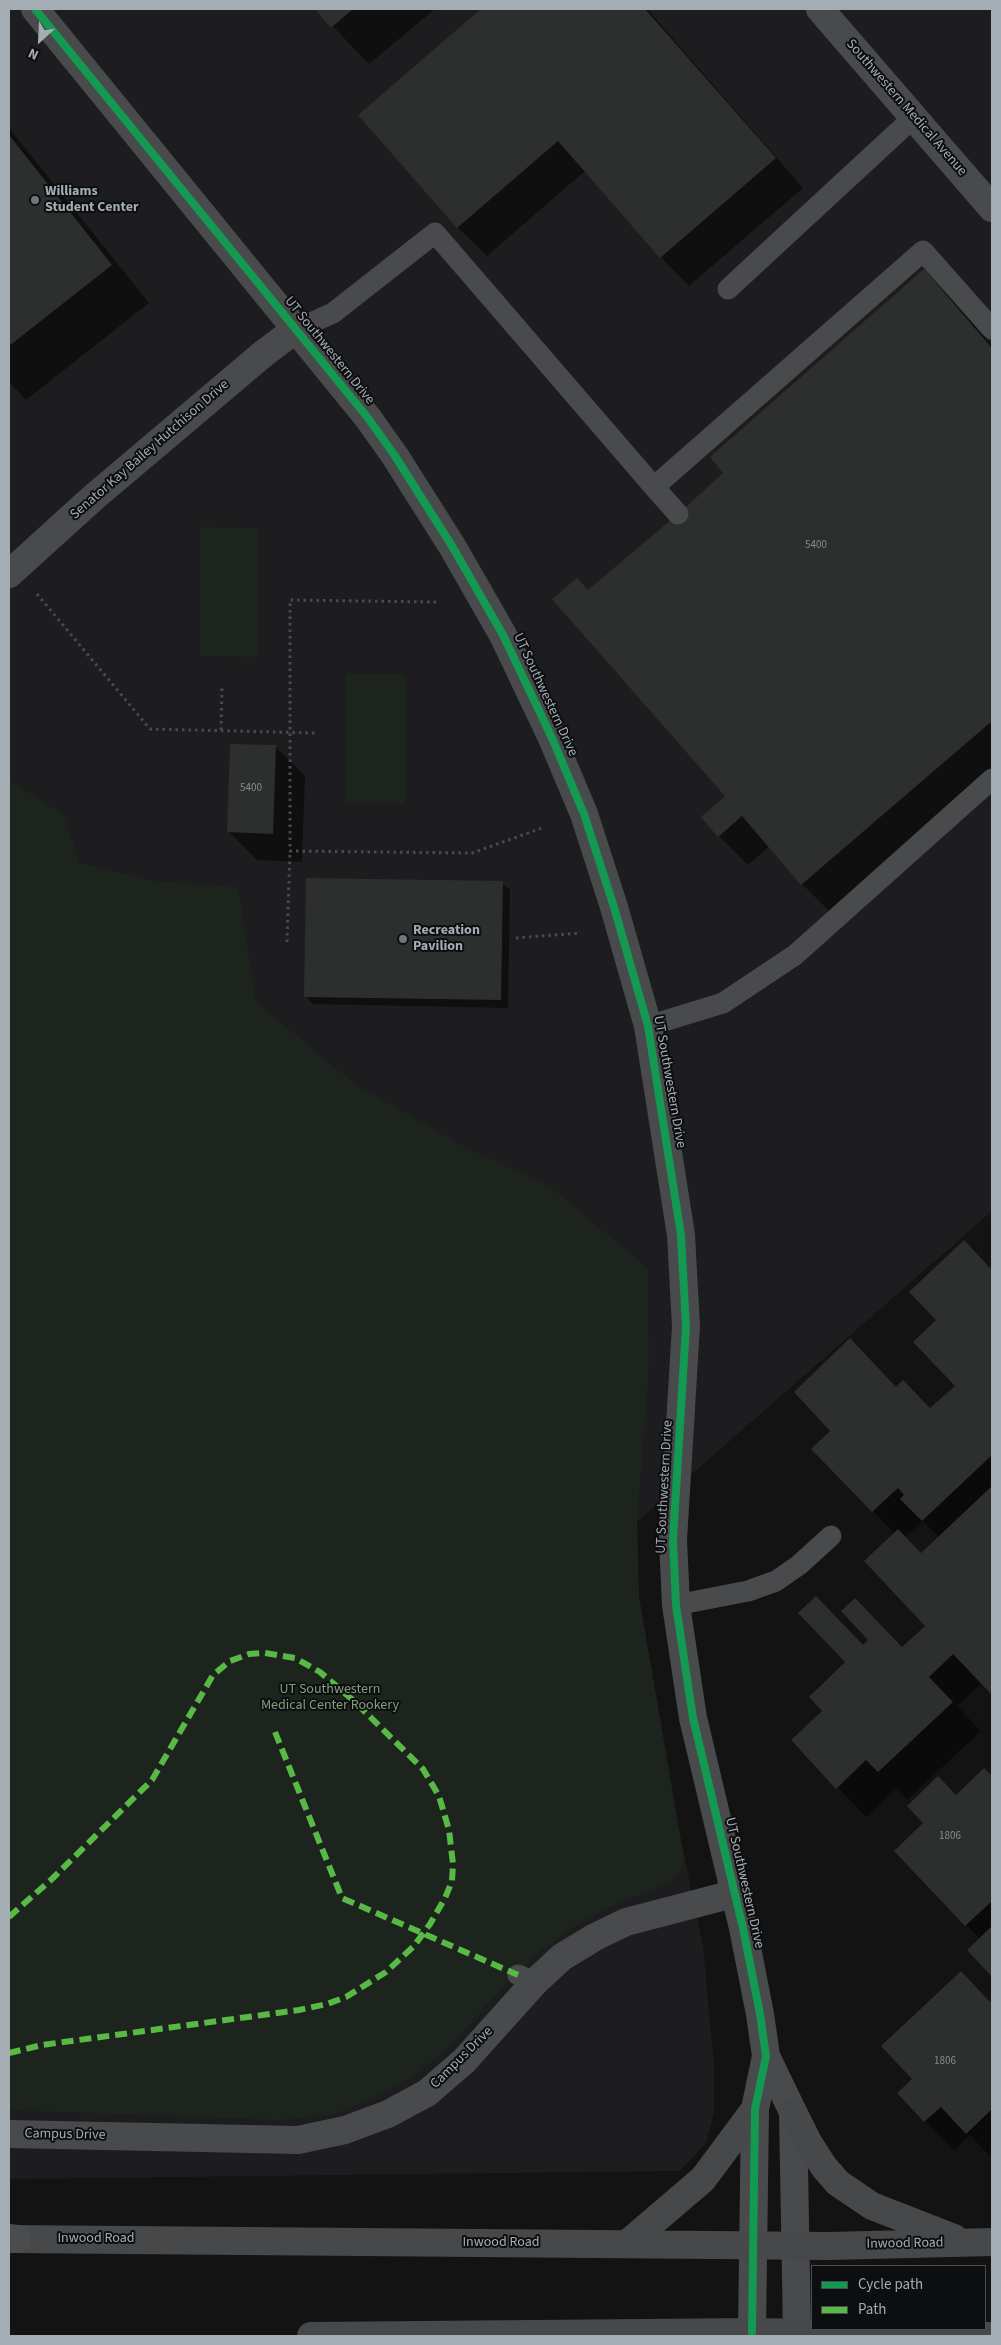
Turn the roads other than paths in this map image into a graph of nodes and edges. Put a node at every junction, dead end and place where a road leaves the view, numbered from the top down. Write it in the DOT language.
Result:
graph roads {
  1 [pos="820,9"];
  2 [pos="43,11"];
  3 [pos="914,117"];
  4 [pos="992,208"];
  5 [pos="728,289"];
  6 [pos="992,329"];
  7 [pos="295,330"];
  8 [pos="654,487"];
  9 [pos="678,514"];
  10 [pos="9,574"];
  11 [pos="992,779"];
  12 [pos="648,1026"];
  13 [pos="831,1536"];
  14 [pos="676,1605"];
  15 [pos="734,1894"];
  16 [pos="766,2056"];
  17 [pos="755,2109"];
  18 [pos="793,2112"];
  19 [pos="9,2134"];
  20 [pos="11,2239"];
  21 [pos="965,2242"];
  22 [pos="992,2242"];
  23 [pos="627,2244"];
  24 [pos="754,2244"];
  25 [pos="796,2244"];
  26 [pos="752,2334"];
  27 [pos="797,2335"];
  28 [pos="311,2336"];
  29 [pos="992,2336"];
  1 -- 3 [label="street, Southwestern Medical Avenue"];
  2 -- 7 [label="street, UT Southwestern Drive"];
  3 -- 4 [label="street, Southwestern Medical Avenue"];
  3 -- 5 [label="lane"];
  6 -- 8 [label="lane"];
  7 -- 8 [label="lane"];
  7 -- 10 [label="street, Senator Kay Bailey Hutchison Drive"];
  7 -- 12 [label="street, UT Southwestern Drive"];
  8 -- 9 [label="lane"];
  11 -- 12 [label="lane"];
  12 -- 14 [label="street, UT Southwestern Drive"];
  13 -- 14 [label="lane"];
  14 -- 15 [label="street, UT Southwestern Drive"];
  15 -- 16 [label="street, UT Southwestern Drive"];
  15 -- 19 [label="street, Campus Drive"];
  16 -- 17 [label="street, UT Southwestern Drive"];
  16 -- 18 [label="street, UT Southwestern Drive"];
  17 -- 23 [label="main road"];
  17 -- 24 [label="street, UT Southwestern Drive"];
  18 -- 21 [label="main road"];
  18 -- 25 [label="street, UT Southwestern Drive"];
  20 -- 23 [label="main road, Inwood Road"];
  21 -- 22 [label="main road, Inwood Road"];
  21 -- 25 [label="main road, Inwood Road"];
  23 -- 24 [label="main road, Inwood Road"];
  24 -- 25 [label="main road, Inwood Road"];
  24 -- 26 [label="street, UT Southwestern Drive"];
  25 -- 27 [label="street, UT Southwestern Drive"];
  26 -- 27 [label="main road"];
  26 -- 28 [label="main road"];
  27 -- 29 [label="main road"];
}
